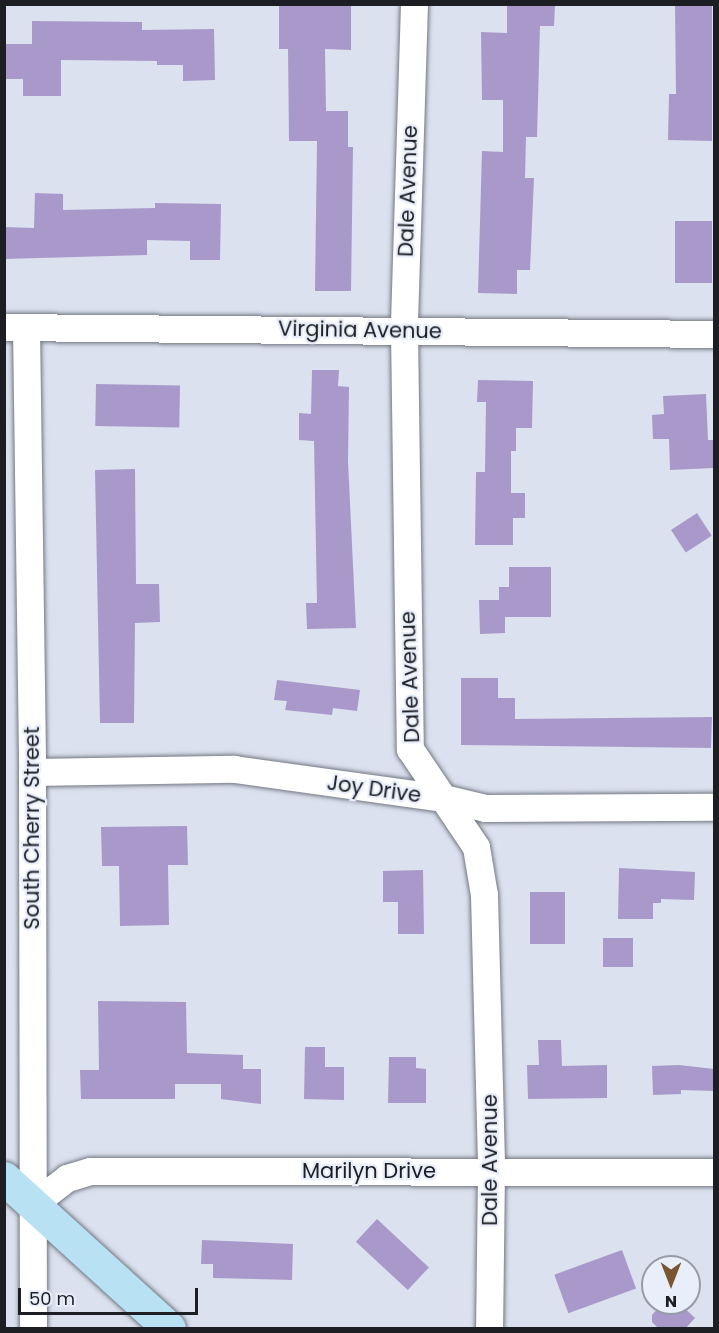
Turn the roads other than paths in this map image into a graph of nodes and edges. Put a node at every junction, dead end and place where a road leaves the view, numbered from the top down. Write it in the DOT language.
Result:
graph roads {
  1 [pos="414,4"];
  2 [pos="15,327"];
  3 [pos="404,330"];
  4 [pos="714,334"];
  5 [pos="32,772"];
  6 [pos="444,798"];
  7 [pos="714,807"];
  8 [pos="491,1171"];
  9 [pos="714,1172"];
  10 [pos="4,1178"];
  11 [pos="33,1204"];
  12 [pos="33,1329"];
  13 [pos="169,1329"];
  14 [pos="489,1329"];
  1 -- 3 [label="street, Dale Avenue"];
  2 -- 3 [label="street, Virginia Avenue"];
  2 -- 5 [label="street, South Cherry Street"];
  3 -- 4 [label="street, Virginia Avenue"];
  3 -- 6 [label="street, Dale Avenue"];
  5 -- 6 [label="street, Joy Drive"];
  5 -- 11 [label="street, South Cherry Street"];
  6 -- 7 [label="street, Joy Drive"];
  6 -- 8 [label="street, Dale Avenue"];
  8 -- 9 [label="street, Marilyn Drive"];
  8 -- 11 [label="street, Marilyn Drive"];
  8 -- 14 [label="street, Dale Avenue"];
  10 -- 11 [label="main road"];
  11 -- 12 [label="street, South Cherry Street"];
  11 -- 13 [label="main road"];
}
